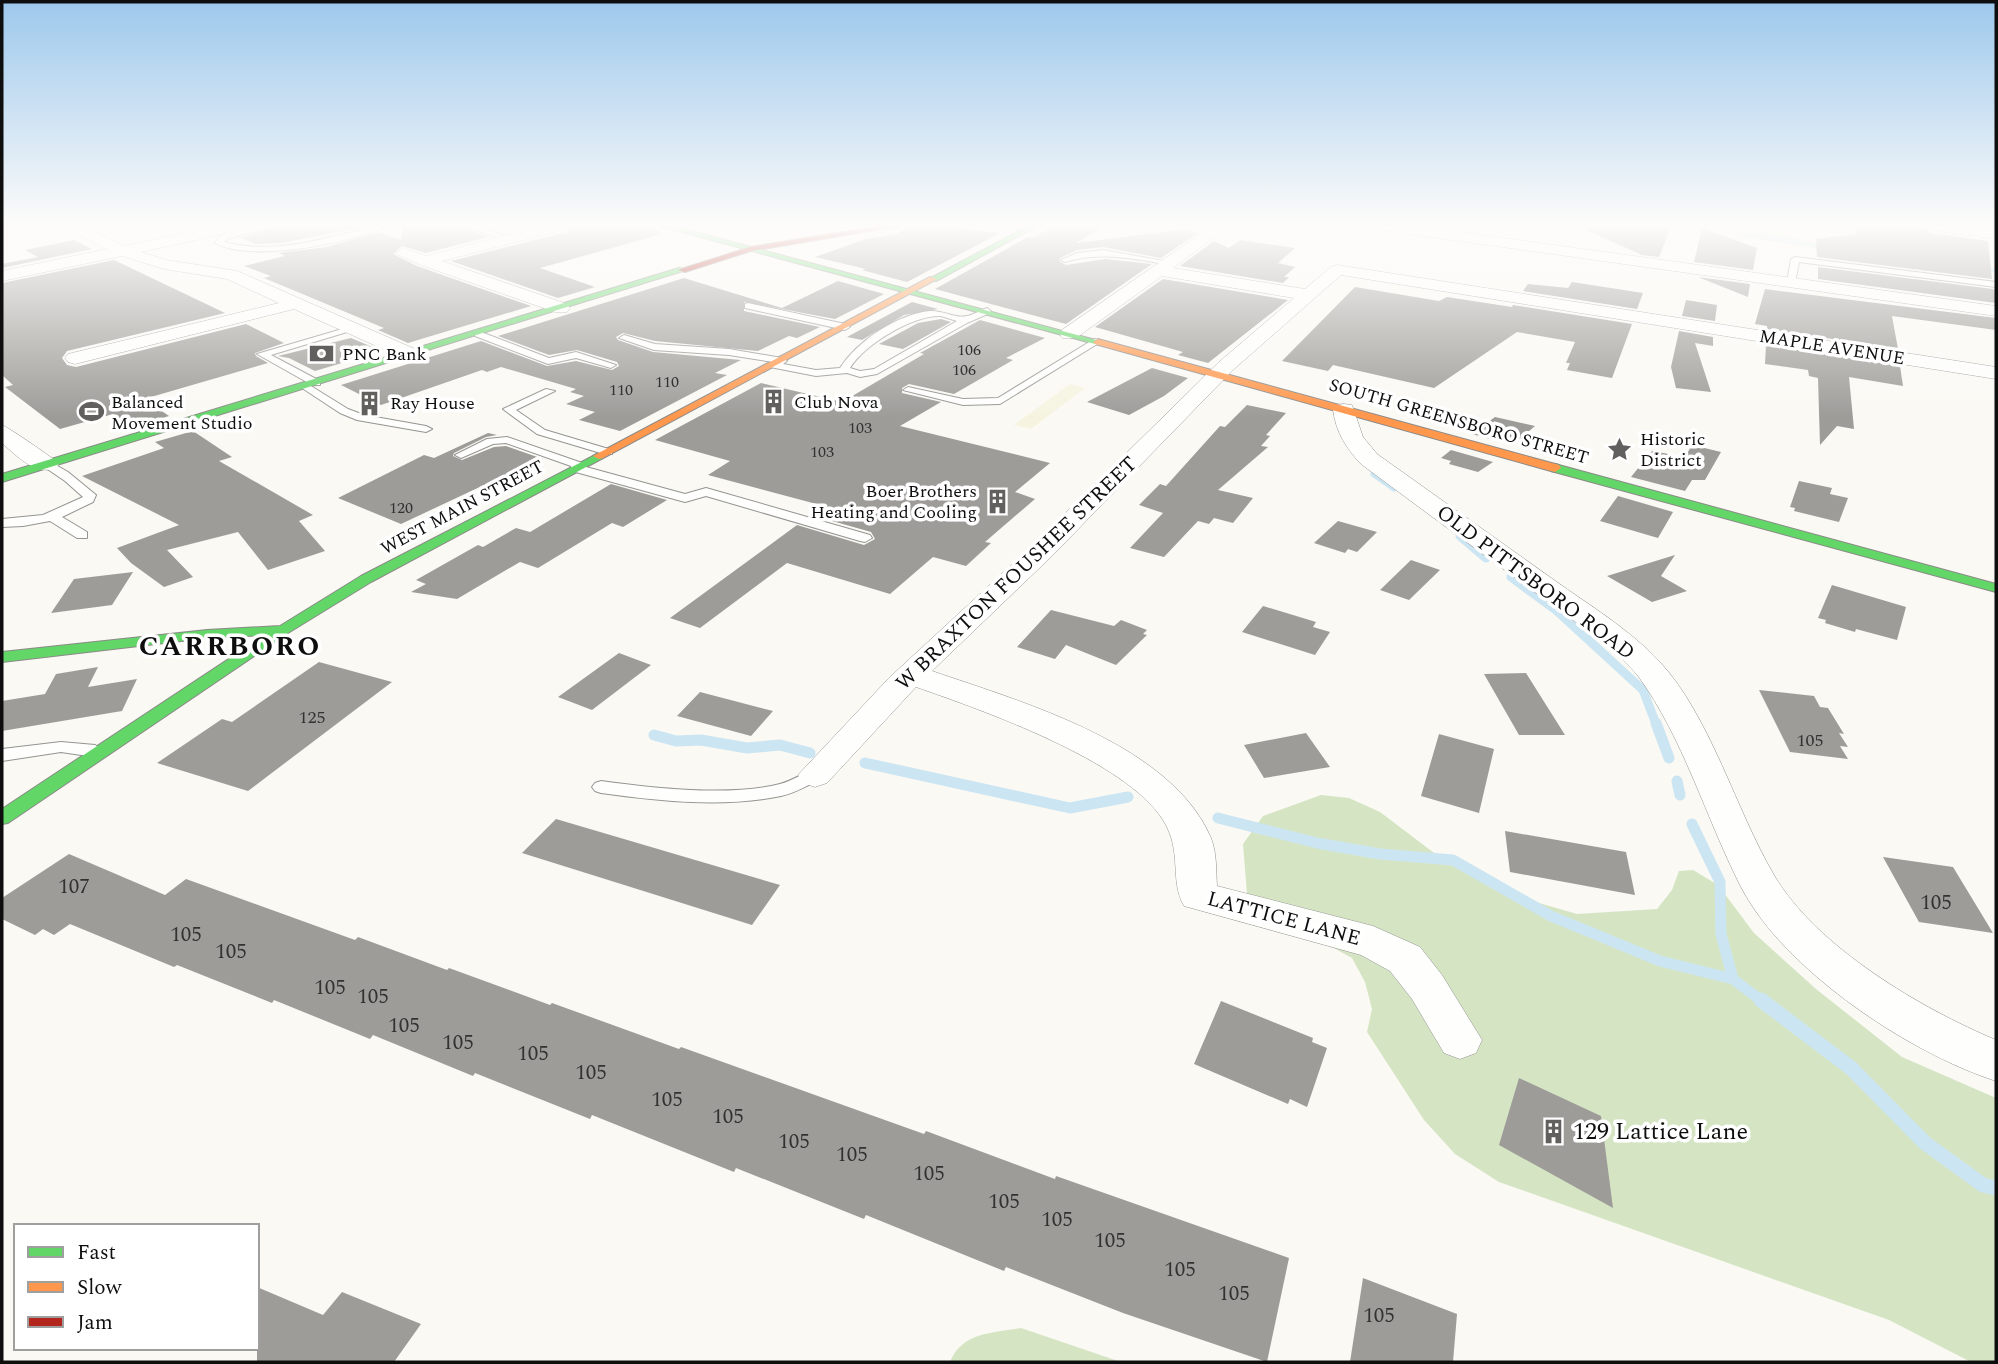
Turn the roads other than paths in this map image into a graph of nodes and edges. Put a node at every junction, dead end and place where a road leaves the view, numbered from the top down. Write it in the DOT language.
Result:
graph roads {
  1 [pos="263,290"];
  2 [pos="506,290"];
  3 [pos="622,290"];
  4 [pos="902,290"];
  5 [pos="915,290"];
  6 [pos="1133,290"];
  7 [pos="1282,290"];
  8 [pos="1315,290"];
  9 [pos="1463,290"];
  10 [pos="1840,290"];
  11 [pos="911,292"];
  12 [pos="1309,295"];
  13 [pos="295,304"];
  14 [pos="962,304"];
  15 [pos="748,306"];
  16 [pos="561,309"];
  17 [pos="1996,311"];
  18 [pos="987,312"];
  19 [pos="941,313"];
  20 [pos="964,321"];
  21 [pos="845,327"];
  22 [pos="352,329"];
  23 [pos="478,334"];
  24 [pos="1069,334"];
  25 [pos="624,338"];
  26 [pos="1097,341"];
  27 [pos="410,355"];
  28 [pos="75,358"];
  29 [pos="778,363"];
  30 [pos="611,365"];
  31 [pos="847,370"];
  32 [pos="1996,373"];
  33 [pos="1219,374"];
  34 [pos="311,384"];
  35 [pos="908,390"];
  36 [pos="550,391"];
  37 [pos="1344,410"];
  38 [pos="426,429"];
  39 [pos="2,432"];
  40 [pos="608,452"];
  41 [pos="461,455"];
  42 [pos="47,464"];
  43 [pos="578,467"];
  44 [pos="2,478"];
  45 [pos="50,515"];
  46 [pos="2,523"];
  47 [pos="82,535"];
  48 [pos="865,538"];
  49 [pos="1996,588"];
  50 [pos="283,630"];
  51 [pos="2,657"];
  52 [pos="913,675"];
  53 [pos="101,752"];
  54 [pos="2,755"];
  55 [pos="815,775"];
  56 [pos="601,787"];
  57 [pos="2,818"];
  58 [pos="1460,1040"];
  59 [pos="1996,1061"];
  1 -- 13 [label="street"];
  2 -- 16 [label="street"];
  3 -- 16 [label="main road"];
  4 -- 11 [label="main road, SOUTH GREENSBORO STREET"];
  5 -- 11 [label="main road, WEST MAIN STREET"];
  6 -- 24 [label="street"];
  7 -- 12 [label="street"];
  8 -- 12 [label="street, W BRAXTON FOUSHEE STREET"];
  9 -- 32 [label="street, MAPLE AVENUE"];
  10 -- 17 [label="street"];
  11 -- 14 [label="main road, SOUTH GREENSBORO STREET"];
  11 -- 21 [label="main road, WEST MAIN STREET"];
  12 -- 33 [label="street, W BRAXTON FOUSHEE STREET"];
  13 -- 22 [label="street"];
  13 -- 28 [label="street"];
  14 -- 18 [label="main road, SOUTH GREENSBORO STREET"];
  14 -- 19 [label="lane"];
  15 -- 21 [label="lane"];
  16 -- 23 [label="main road"];
  18 -- 20 [label="lane"];
  18 -- 24 [label="main road, SOUTH GREENSBORO STREET"];
  19 -- 20 [label="lane"];
  19 -- 31 [label="lane"];
  20 -- 31 [label="lane"];
  21 -- 29 [label="main road, WEST MAIN STREET"];
  22 -- 27 [label="street"];
  22 -- 34 [label="lane"];
  23 -- 27 [label="main road"];
  23 -- 30 [label="lane"];
  24 -- 26 [label="main road, SOUTH GREENSBORO STREET"];
  25 -- 29 [label="lane"];
  26 -- 33 [label="main road, SOUTH GREENSBORO STREET"];
  26 -- 35 [label="lane"];
  27 -- 34 [label="main road"];
  29 -- 31 [label="lane"];
  29 -- 40 [label="main road, WEST MAIN STREET"];
  33 -- 37 [label="main road, SOUTH GREENSBORO STREET"];
  33 -- 52 [label="street, W BRAXTON FOUSHEE STREET"];
  34 -- 38 [label="lane"];
  34 -- 42 [label="main road"];
  36 -- 40 [label="lane"];
  37 -- 49 [label="main road, SOUTH GREENSBORO STREET"];
  37 -- 59 [label="street, OLD PITTSBORO ROAD"];
  39 -- 42 [label="street"];
  40 -- 43 [label="main road, WEST MAIN STREET"];
  41 -- 43 [label="lane"];
  42 -- 44 [label="main road"];
  42 -- 45 [label="lane"];
  43 -- 48 [label="lane"];
  43 -- 50 [label="main road, WEST MAIN STREET"];
  45 -- 46 [label="lane"];
  45 -- 47 [label="lane"];
  50 -- 51 [label="main road, WEST MAIN STREET"];
  50 -- 53 [label="main road"];
  52 -- 55 [label="street, W BRAXTON FOUSHEE STREET"];
  52 -- 58 [label="street, LATTICE LANE"];
  53 -- 54 [label="lane"];
  53 -- 57 [label="main road"];
  55 -- 56 [label="lane"];
}
